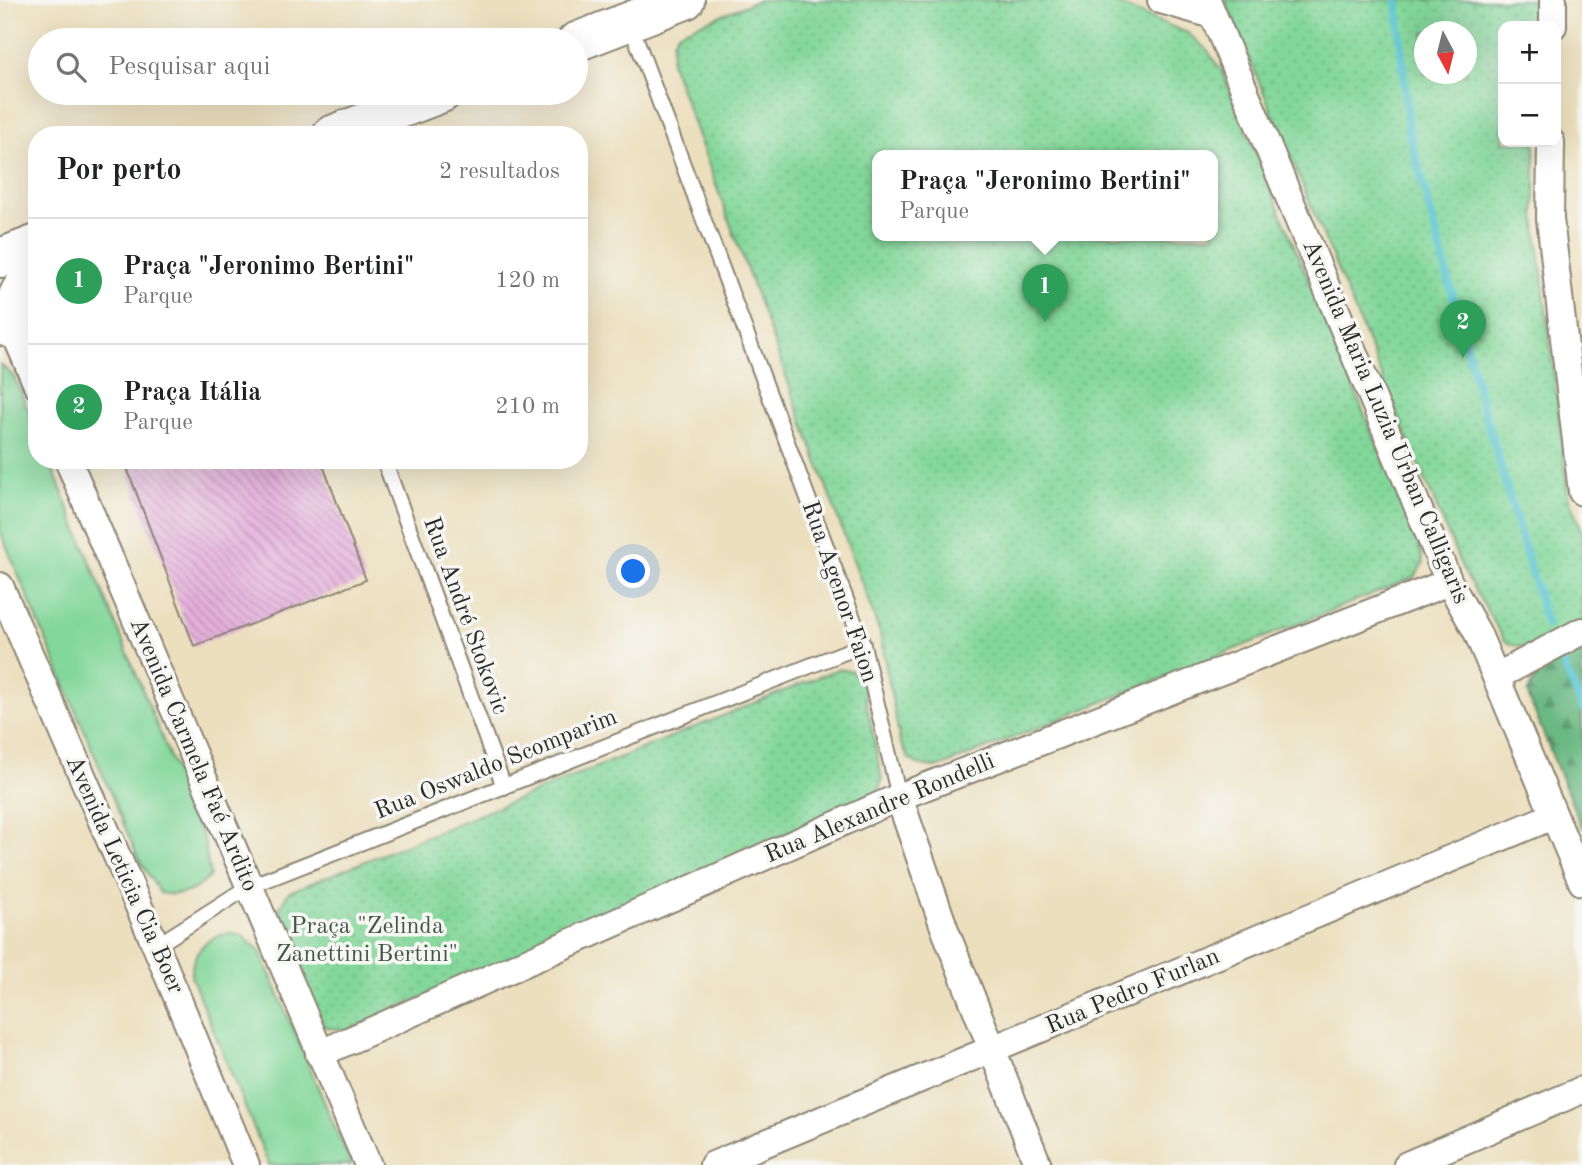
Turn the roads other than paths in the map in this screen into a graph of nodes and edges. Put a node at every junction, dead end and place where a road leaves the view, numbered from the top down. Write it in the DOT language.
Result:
graph roads {
  1 [pos="685,0"];
  2 [pos="1161,0"];
  3 [pos="1553,0"];
  4 [pos="1210,8"];
  5 [pos="629,21"];
  6 [pos="1553,21"];
  7 [pos="588,37"];
  8 [pos="411,105"];
  9 [pos="356,126"];
  10 [pos="1551,147"];
  11 [pos="28,247"];
  12 [pos="0,258"];
  13 [pos="28,281"];
  14 [pos="6,327"];
  15 [pos="1565,346"];
  16 [pos="28,368"];
  17 [pos="1582,368"];
  18 [pos="72,469"];
  19 [pos="387,469"];
  20 [pos="1582,492"];
  21 [pos="1449,582"];
  22 [pos="0,586"];
  23 [pos="1582,631"];
  24 [pos="863,645"];
  25 [pos="1496,677"];
  26 [pos="503,787"];
  27 [pos="899,797"];
  28 [pos="1553,817"];
  29 [pos="1582,882"];
  30 [pos="248,887"];
  31 [pos="156,946"];
  32 [pos="992,1051"];
  33 [pos="319,1054"];
  34 [pos="1582,1090"];
  35 [pos="246,1165"];
  36 [pos="368,1165"];
  37 [pos="713,1165"];
  38 [pos="1038,1165"];
  39 [pos="1407,1165"];
  1 -- 5 [label="main road"];
  2 -- 4 [label="street"];
  3 -- 6 [label="street"];
  4 -- 21 [label="street, Avenida Maria Luzia Urban Calligaris"];
  5 -- 7 [label="main road"];
  5 -- 24 [label="lane, Rua Agenor Faion"];
  8 -- 9 [label="main road"];
  10 -- 15 [label="street"];
  11 -- 12 [label="main road"];
  13 -- 14 [label="main road"];
  14 -- 16 [label="street"];
  15 -- 17 [label="street"];
  15 -- 20 [label="street"];
  18 -- 30 [label="street, Avenida Carmela Faé Ardito"];
  19 -- 26 [label="lane, Rua André Stokovic"];
  21 -- 25 [label="street, Avenida Maria Luzia Urban Calligaris"];
  21 -- 27 [label="street, Rua Alexandre Rondelli"];
  22 -- 31 [label="street, Avenida Leticia Cia Boer"];
  23 -- 25 [label="street"];
  24 -- 26 [label="lane, Rua Oswaldo Scomparim"];
  24 -- 27 [label="lane, Rua Agenor Faion"];
  25 -- 28 [label="street, Avenida Maria Luzia Urban Calligaris"];
  26 -- 30 [label="lane, Rua Oswaldo Scomparim"];
  27 -- 32 [label="street, Rua Agenor Faion"];
  27 -- 33 [label="street, Rua Alexandre Rondelli"];
  28 -- 29 [label="street, Avenida Maria Luzia Urban Calligaris"];
  28 -- 32 [label="street, Rua Pedro Furlan"];
  30 -- 31 [label="lane, Rua Oswaldo Scomparim"];
  30 -- 33 [label="street, Avenida Carmela Faé Ardito"];
  31 -- 35 [label="street, Avenida Leticia Cia Boer"];
  32 -- 37 [label="street, Rua Pedro Furlan"];
  32 -- 38 [label="street, Rua Agenor Faion"];
  33 -- 36 [label="street, Avenida Carmela Faé Ardito"];
  34 -- 39 [label="street"];
}
